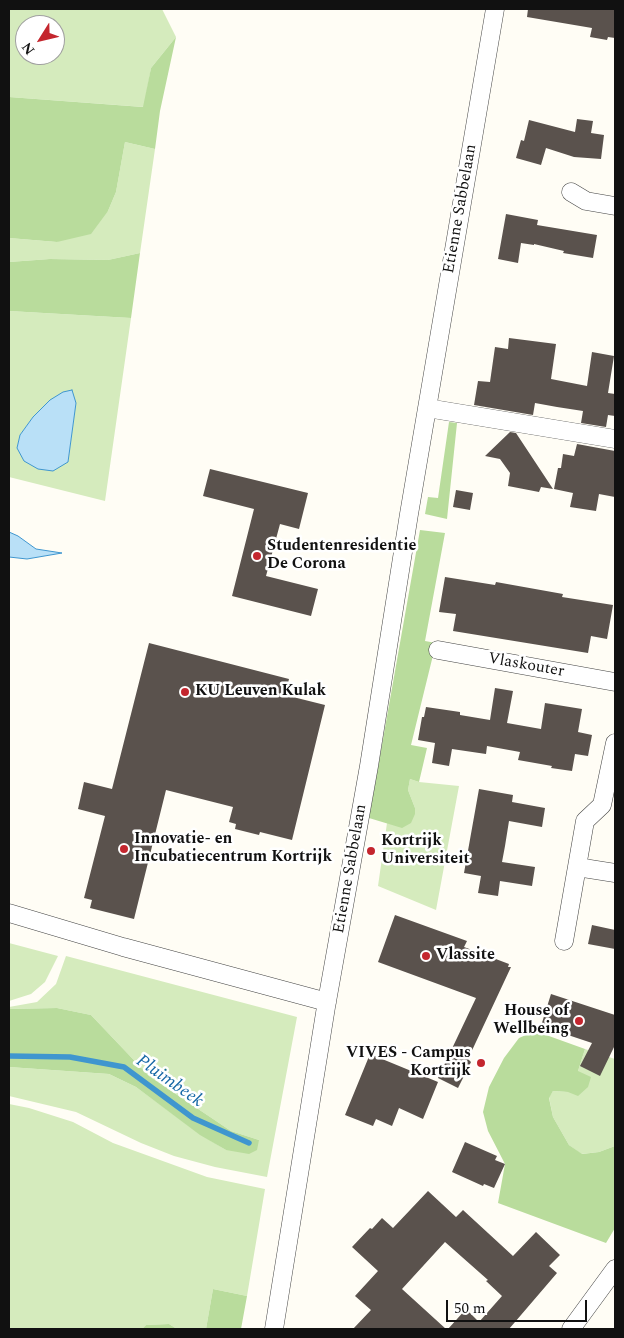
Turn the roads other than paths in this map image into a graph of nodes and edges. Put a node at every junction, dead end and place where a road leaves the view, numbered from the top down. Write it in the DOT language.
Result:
graph roads {
  1 [pos="495,9"];
  2 [pos="571,192"];
  3 [pos="615,206"];
  4 [pos="427,408"];
  5 [pos="615,440"];
  6 [pos="438,650"];
  7 [pos="615,682"];
  8 [pos="615,746"];
  9 [pos="577,867"];
  10 [pos="615,873"];
  11 [pos="9,913"];
  12 [pos="564,941"];
  13 [pos="328,1002"];
  14 [pos="615,1268"];
  15 [pos="274,1329"];
  16 [pos="571,1329"];
  1 -- 4 [label="street, Etienne Sabbelaan"];
  2 -- 3 [label="street"];
  4 -- 5 [label="street"];
  4 -- 13 [label="street, Etienne Sabbelaan"];
  6 -- 7 [label="street, Vlaskouter"];
  8 -- 9 [label="street"];
  9 -- 10 [label="street"];
  9 -- 12 [label="street"];
  11 -- 13 [label="street"];
  13 -- 15 [label="street, Etienne Sabbelaan"];
  14 -- 16 [label="street"];
}
